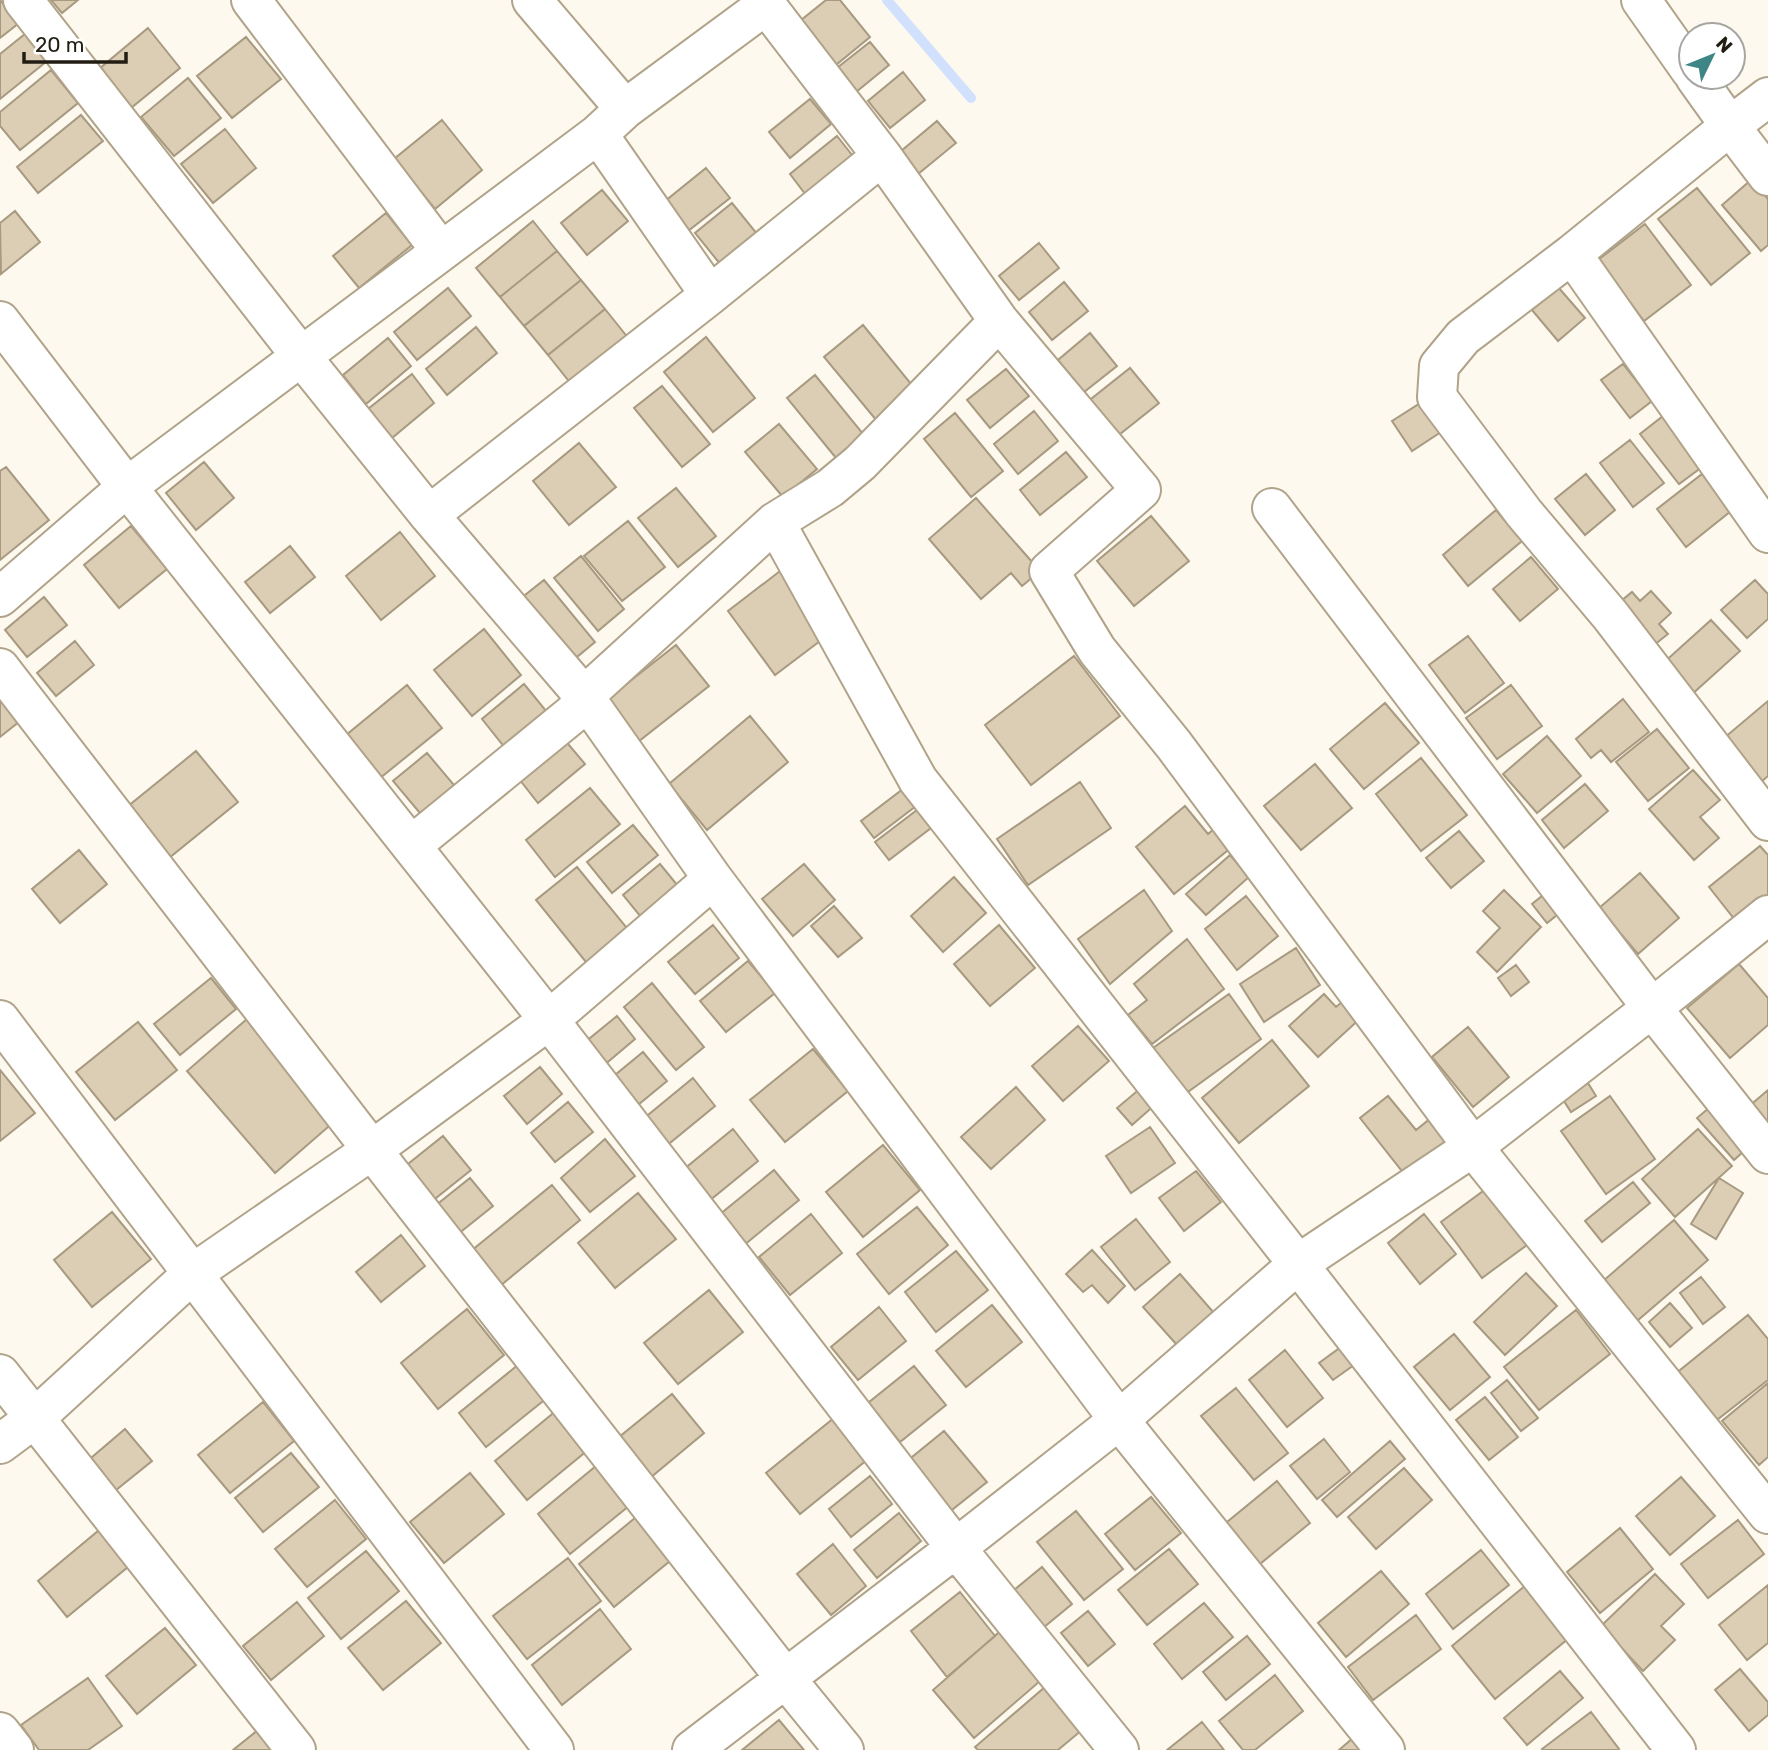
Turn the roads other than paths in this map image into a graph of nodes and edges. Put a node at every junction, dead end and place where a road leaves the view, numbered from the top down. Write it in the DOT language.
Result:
graph roads {
  1 [pos="23,0"];
  2 [pos="251,0"];
  3 [pos="532,0"];
  4 [pos="1641,0"];
  5 [pos="766,2"];
  6 [pos="1677,51"];
  7 [pos="1705,91"];
  8 [pos="1768,97"];
  9 [pos="612,121"];
  10 [pos="1730,126"];
  11 [pos="882,156"];
  12 [pos="1768,176"];
  13 [pos="441,251"];
  14 [pos="1572,254"];
  15 [pos="710,295"];
  16 [pos="0,321"];
  17 [pos="999,321"];
  18 [pos="301,356"];
  19 [pos="127,487"];
  20 [pos="1272,508"];
  21 [pos="429,515"];
  22 [pos="775,522"];
  23 [pos="1768,533"];
  24 [pos="0,597"];
  25 [pos="0,668"];
  26 [pos="584,696"];
  27 [pos="1768,821"];
  28 [pos="412,845"];
  29 [pos="713,879"];
  30 [pos="1768,915"];
  31 [pos="1652,1008"];
  32 [pos="0,1020"];
  33 [pos="549,1020"];
  34 [pos="1473,1147"];
  35 [pos="372,1150"];
  36 [pos="1768,1154"];
  37 [pos="1298,1264"];
  38 [pos="192,1274"];
  39 [pos="0,1374"];
  40 [pos="35,1418"];
  41 [pos="1119,1420"];
  42 [pos="0,1444"];
  43 [pos="1768,1514"];
  44 [pos="956,1548"];
  45 [pos="786,1679"];
  46 [pos="0,1732"];
  47 [pos="14,1750"];
  48 [pos="296,1750"];
  49 [pos="554,1750"];
  50 [pos="692,1750"];
  51 [pos="844,1750"];
  52 [pos="1119,1750"];
  53 [pos="1385,1750"];
  54 [pos="1676,1750"];
  1 -- 18 [label="street"];
  2 -- 13 [label="street"];
  3 -- 9 [label="street"];
  4 -- 6 [label="street"];
  5 -- 9 [label="street"];
  5 -- 11 [label="street"];
  7 -- 10 [label="street"];
  8 -- 10 [label="street"];
  9 -- 13 [label="street"];
  9 -- 15 [label="street"];
  10 -- 12 [label="street"];
  10 -- 14 [label="street"];
  11 -- 15 [label="street"];
  11 -- 17 [label="street"];
  13 -- 18 [label="street"];
  14 -- 23 [label="street"];
  14 -- 27 [label="street"];
  15 -- 21 [label="street"];
  16 -- 19 [label="street"];
  17 -- 22 [label="street"];
  17 -- 34 [label="street"];
  18 -- 19 [label="street"];
  18 -- 21 [label="street"];
  19 -- 24 [label="street"];
  19 -- 28 [label="street"];
  20 -- 31 [label="street"];
  21 -- 26 [label="street"];
  22 -- 26 [label="street"];
  22 -- 37 [label="street"];
  25 -- 35 [label="street"];
  26 -- 28 [label="street"];
  26 -- 29 [label="street"];
  28 -- 33 [label="street"];
  29 -- 33 [label="street"];
  29 -- 41 [label="street"];
  30 -- 31 [label="street"];
  31 -- 34 [label="street"];
  31 -- 36 [label="street"];
  32 -- 38 [label="street"];
  33 -- 35 [label="street"];
  33 -- 44 [label="street"];
  34 -- 37 [label="street"];
  34 -- 43 [label="street"];
  35 -- 38 [label="street"];
  35 -- 45 [label="street"];
  37 -- 41 [label="street"];
  37 -- 54 [label="street"];
  38 -- 40 [label="street"];
  38 -- 49 [label="street"];
  39 -- 40 [label="street"];
  40 -- 42 [label="street"];
  40 -- 48 [label="street"];
  41 -- 44 [label="street"];
  41 -- 53 [label="street"];
  44 -- 45 [label="street"];
  44 -- 52 [label="street"];
  45 -- 50 [label="street"];
  45 -- 51 [label="street"];
  46 -- 47 [label="street"];
}
